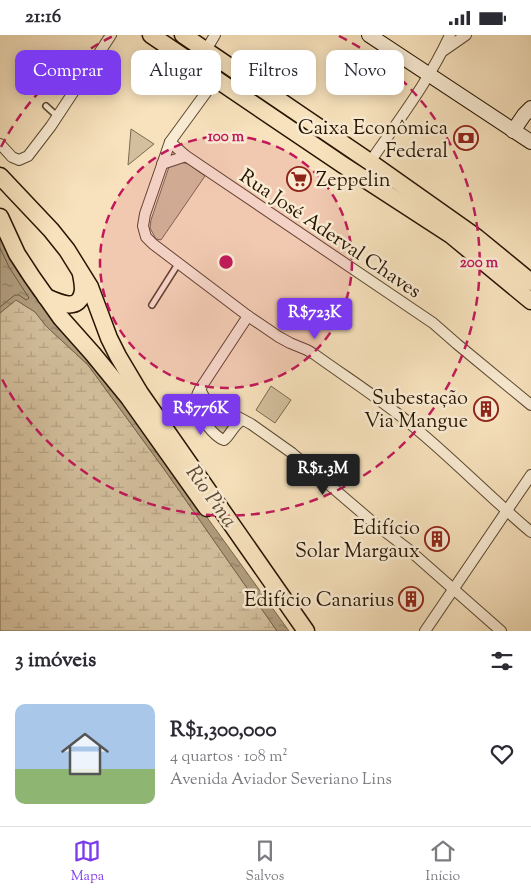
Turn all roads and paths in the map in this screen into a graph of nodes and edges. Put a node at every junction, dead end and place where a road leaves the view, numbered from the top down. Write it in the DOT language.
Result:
graph roads {
  1 [pos="111,35"];
  2 [pos="151,35"];
  3 [pos="183,35"];
  4 [pos="215,35"];
  5 [pos="369,35"];
  6 [pos="450,35"];
  7 [pos="466,35"];
  8 [pos="173,50"];
  9 [pos="206,50"];
  10 [pos="442,52"];
  11 [pos="221,60"];
  12 [pos="429,75"];
  13 [pos="221,82"];
  14 [pos="204,95"];
  15 [pos="46,106"];
  16 [pos="531,108"];
  17 [pos="57,116"];
  18 [pos="513,131"];
  19 [pos="170,142"];
  20 [pos="531,142"];
  21 [pos="0,144"];
  22 [pos="186,156"];
  23 [pos="370,162"];
  24 [pos="162,164"];
  25 [pos="0,176"];
  26 [pos="0,217"];
  27 [pos="178,264"];
  28 [pos="81,272"];
  29 [pos="531,282"];
  30 [pos="46,297"];
  31 [pos="531,301"];
  32 [pos="152,305"];
  33 [pos="248,316"];
  34 [pos="202,393"];
  35 [pos="531,405"];
  36 [pos="243,420"];
  37 [pos="531,475"];
  38 [pos="507,512"];
  39 [pos="531,532"];
  40 [pos="452,589"];
  41 [pos="293,631"];
  42 [pos="306,631"];
  43 [pos="425,631"];
  44 [pos="500,631"];
  1 -- 17 [label="street"];
  2 -- 8 [label="main road"];
  3 -- 9 [label="main road"];
  4 -- 9 [label="street"];
  5 -- 12 [label="main road"];
  6 -- 10 [label="street"];
  7 -- 10 [label="street"];
  10 -- 12 [label="street"];
  11 -- 23 [label="main road"];
  12 -- 18 [label="main road"];
  12 -- 23 [label="street"];
  13 -- 31 [label="main road"];
  14 -- 19 [label="street"];
  15 -- 17 [label="lane"];
  16 -- 18 [label="main road"];
  17 -- 21 [label="street"];
  18 -- 20 [label="main road"];
  19 -- 22 [label="street, Rua José Aderval Chaves"];
  19 -- 24 [label="street"];
  22 -- 24 [label="street"];
  22 -- 35 [label="street, Rua José Aderval Chaves"];
  23 -- 29 [label="main road"];
  24 -- 27 [label="street"];
  25 -- 28 [label="main road"];
  26 -- 30 [label="main road"];
  27 -- 32 [label="lane"];
  27 -- 33 [label="street"];
  28 -- 30 [label="main road"];
  28 -- 42 [label="main road"];
  30 -- 41 [label="main road"];
  33 -- 34 [label="street"];
  33 -- 38 [label="street"];
  34 -- 36 [label="street"];
  34 -- 36 [label="street"];
  36 -- 40 [label="street"];
  37 -- 38 [label="street"];
  38 -- 39 [label="street"];
  38 -- 40 [label="street"];
  40 -- 43 [label="street"];
  40 -- 44 [label="street"];
}
